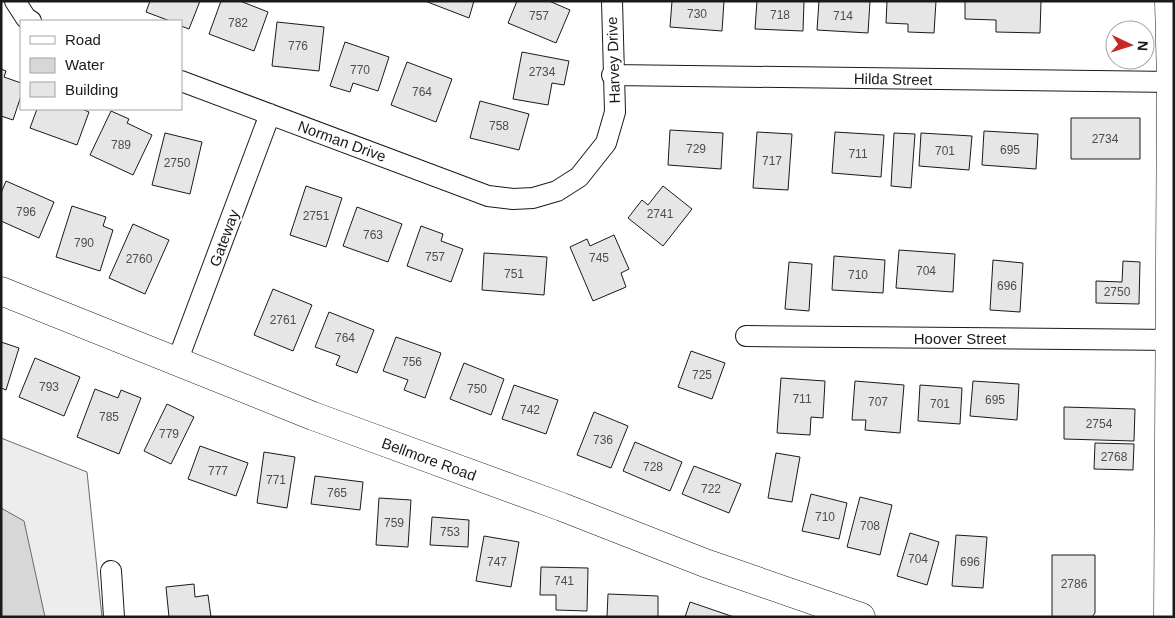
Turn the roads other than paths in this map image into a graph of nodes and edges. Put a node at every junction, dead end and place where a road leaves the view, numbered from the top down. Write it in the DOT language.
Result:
graph roads {
  1 [pos="16,1"];
  2 [pos="612,1"];
  3 [pos="1169,1"];
  4 [pos="29,20"];
  5 [pos="612,75"];
  6 [pos="182,81"];
  7 [pos="1172,82"];
  8 [pos="270,114"];
  9 [pos="504,198"];
  10 [pos="1,291"];
  11 [pos="746,336"];
  12 [pos="1172,340"];
  13 [pos="178,362"];
  14 [pos="111,571"];
  15 [pos="114,617"];
  16 [pos="861,617"];
  17 [pos="1168,617"];
  1 -- 4 [label="street"];
  2 -- 5 [label="street, Harvey Drive"];
  3 -- 7 [label="main road"];
  5 -- 7 [label="street, Hilda Street"];
  5 -- 9 [label="street, Harvey Drive"];
  6 -- 8 [label="street, Norman Drive"];
  7 -- 12 [label="main road"];
  8 -- 9 [label="street, Norman Drive"];
  8 -- 13 [label="street, Gateway"];
  10 -- 13 [label="main road, Bellmore Road"];
  11 -- 12 [label="street, Hoover Street"];
  12 -- 17 [label="main road"];
  13 -- 16 [label="main road, Bellmore Road"];
  14 -- 15 [label="street"];
}
